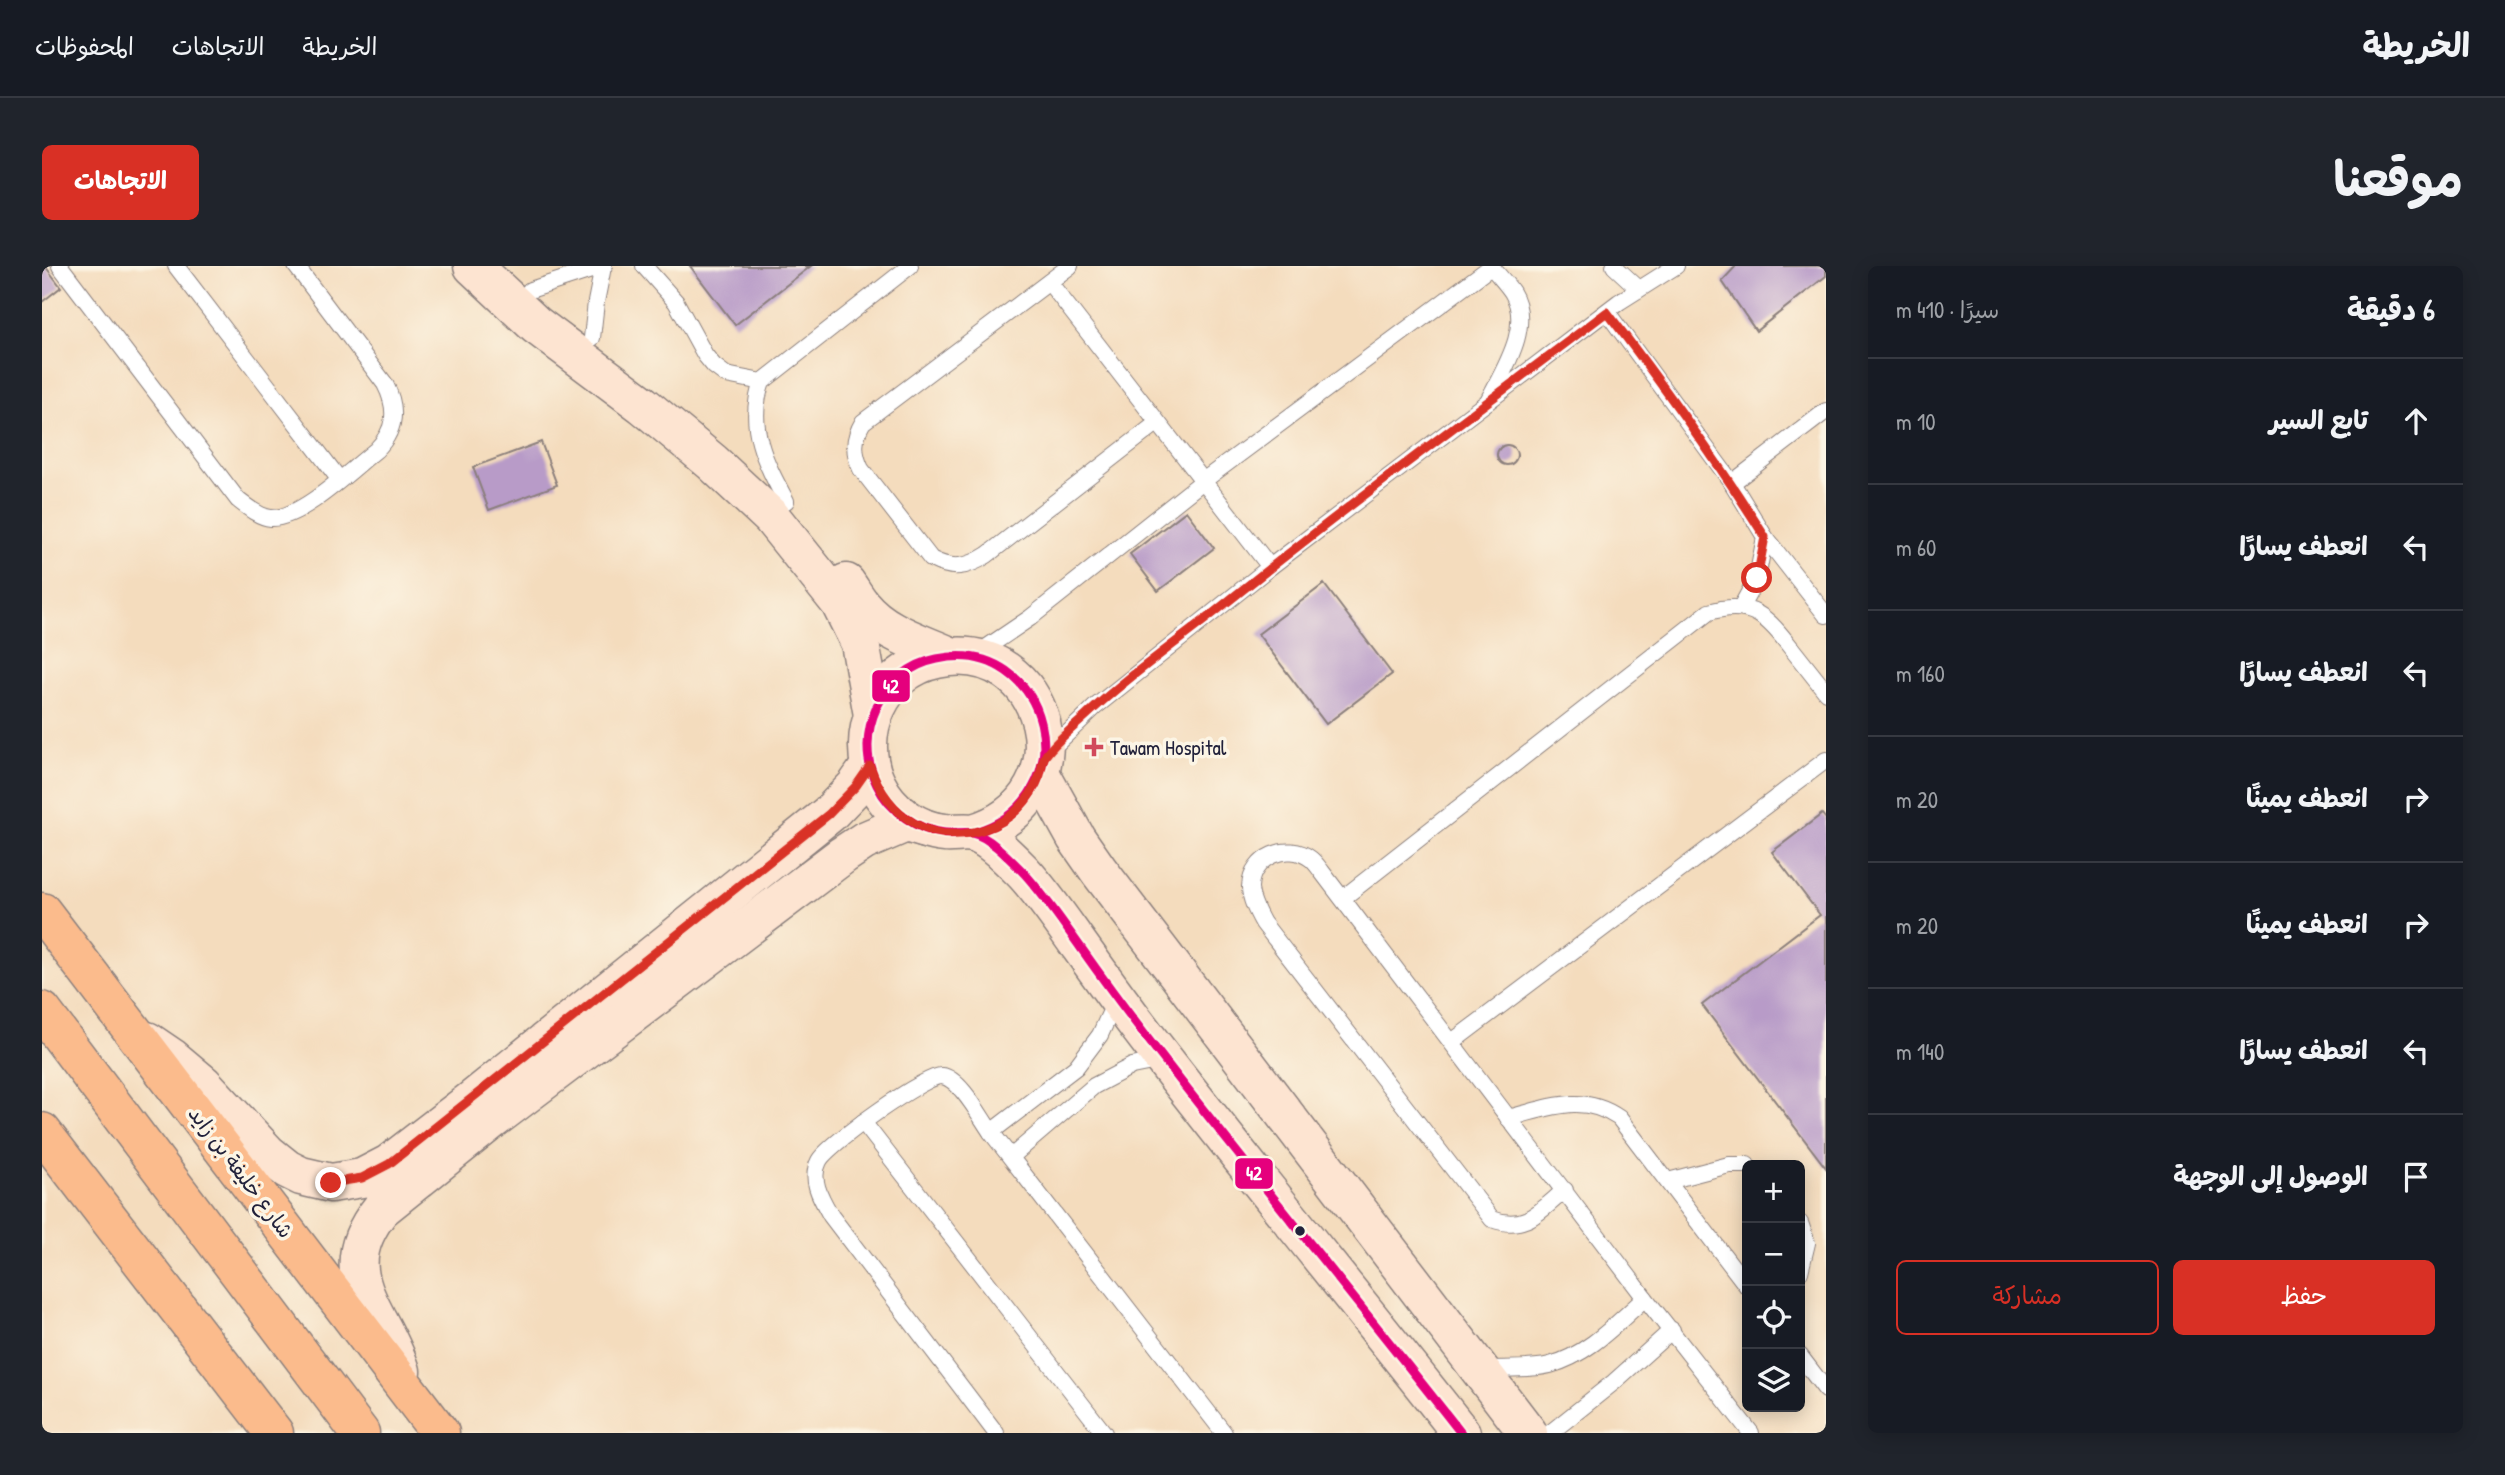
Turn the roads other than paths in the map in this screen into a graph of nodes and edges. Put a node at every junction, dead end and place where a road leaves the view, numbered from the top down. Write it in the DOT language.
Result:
graph roads {
  1 [pos="60,266"];
  2 [pos="176,266"];
  3 [pos="296,266"];
  4 [pos="473,266"];
  5 [pos="604,266"];
  6 [pos="644,266"];
  7 [pos="910,266"];
  8 [pos="1070,266"];
  9 [pos="1492,266"];
  10 [pos="1614,266"];
  11 [pos="1676,266"];
  12 [pos="517,278"];
  13 [pos="1049,282"];
  14 [pos="1639,289"];
  15 [pos="1607,312"];
  16 [pos="592,338"];
  17 [pos="762,382"];
  18 [pos="1487,403"];
  19 [pos="1826,411"];
  20 [pos="1157,423"];
  21 [pos="339,479"];
  22 [pos="1203,481"];
  23 [pos="1731,483"];
  24 [pos="786,501"];
  25 [pos="1765,537"];
  26 [pos="1270,567"];
  27 [pos="1741,607"];
  28 [pos="1826,615"];
  29 [pos="960,657"];
  30 [pos="1826,692"];
  31 [pos="873,715"];
  32 [pos="1826,760"];
  33 [pos="1042,765"];
  34 [pos="870,766"];
  35 [pos="923,828"];
  36 [pos="973,832"];
  37 [pos="1343,898"];
  38 [pos="42,912"];
  39 [pos="1117,998"];
  40 [pos="42,1011"];
  41 [pos="137,1034"];
  42 [pos="1452,1042"];
  43 [pos="1164,1060"];
  44 [pos="1508,1118"];
  45 [pos="863,1122"];
  46 [pos="42,1132"];
  47 [pos="991,1132"];
  48 [pos="1011,1157"];
  49 [pos="1742,1165"];
  50 [pos="1668,1181"];
  51 [pos="1564,1190"];
  52 [pos="1805,1237"];
  53 [pos="1805,1258"];
  54 [pos="1742,1279"];
  55 [pos="1645,1298"];
  56 [pos="1672,1330"];
  57 [pos="1805,1363"];
  58 [pos="1478,1369"];
  59 [pos="1411,1370"];
  60 [pos="407,1390"];
  61 [pos="1826,1391"];
  62 [pos="274,1433"];
  63 [pos="360,1433"];
  64 [pos="440,1433"];
  65 [pos="996,1433"];
  66 [pos="1104,1433"];
  67 [pos="1224,1433"];
  68 [pos="1461,1433"];
  69 [pos="1483,1433"];
  70 [pos="1528,1433"];
  71 [pos="1550,1433"];
  72 [pos="1751,1433"];
  1 -- 21 [label="lane"];
  2 -- 21 [label="lane"];
  3 -- 21 [label="lane"];
  4 -- 31 [label="street"];
  5 -- 12 [label="lane"];
  5 -- 16 [label="lane"];
  6 -- 17 [label="lane"];
  7 -- 17 [label="lane"];
  8 -- 13 [label="lane"];
  9 -- 18 [label="lane"];
  9 -- 22 [label="lane"];
  10 -- 14 [label="lane"];
  11 -- 14 [label="lane"];
  12 -- 16 [label="street"];
  13 -- 20 [label="lane"];
  13 -- 20 [label="lane"];
  14 -- 15 [label="lane"];
  15 -- 18 [label="lane"];
  15 -- 23 [label="lane"];
  16 -- 24 [label="street"];
  17 -- 24 [label="lane"];
  18 -- 26 [label="lane"];
  19 -- 23 [label="lane"];
  20 -- 22 [label="lane"];
  22 -- 26 [label="lane"];
  22 -- 29 [label="lane"];
  23 -- 25 [label="lane"];
  24 -- 29 [label="street"];
  25 -- 27 [label="lane"];
  25 -- 28 [label="lane"];
  26 -- 33 [label="lane"];
  27 -- 30 [label="lane"];
  27 -- 37 [label="lane"];
  29 -- 31 [label="street"];
  29 -- 33 [label="street"];
  31 -- 34 [label="street"];
  32 -- 42 [label="lane"];
  33 -- 36 [label="street"];
  33 -- 58 [label="street"];
  34 -- 35 [label="street"];
  34 -- 41 [label="street"];
  35 -- 36 [label="street"];
  35 -- 60 [label="street"];
  36 -- 39 [label="street"];
  37 -- 42 [label="lane"];
  37 -- 51 [label="lane"];
  38 -- 41 [label="main road, شارع خليفة بن زايد"];
  39 -- 43 [label="street"];
  39 -- 47 [label="lane"];
  40 -- 63 [label="main road"];
  41 -- 60 [label="main road, شارع خليفة بن زايد"];
  42 -- 44 [label="lane"];
  43 -- 48 [label="lane"];
  43 -- 59 [label="street"];
  44 -- 50 [label="lane"];
  44 -- 51 [label="lane"];
  45 -- 47 [label="lane"];
  45 -- 65 [label="lane"];
  45 -- 66 [label="lane"];
  46 -- 62 [label="main road"];
  47 -- 48 [label="lane"];
  48 -- 67 [label="lane"];
  49 -- 50 [label="lane"];
  50 -- 54 [label="lane"];
  51 -- 55 [label="lane"];
  52 -- 53 [label="lane"];
  55 -- 56 [label="lane"];
  55 -- 58 [label="lane"];
  56 -- 71 [label="lane"];
  56 -- 72 [label="lane"];
  57 -- 61 [label="lane"];
  58 -- 70 [label="street"];
  59 -- 68 [label="street"];
  59 -- 69 [label="street"];
  60 -- 64 [label="main road, شارع خليفة بن زايد"];
}
